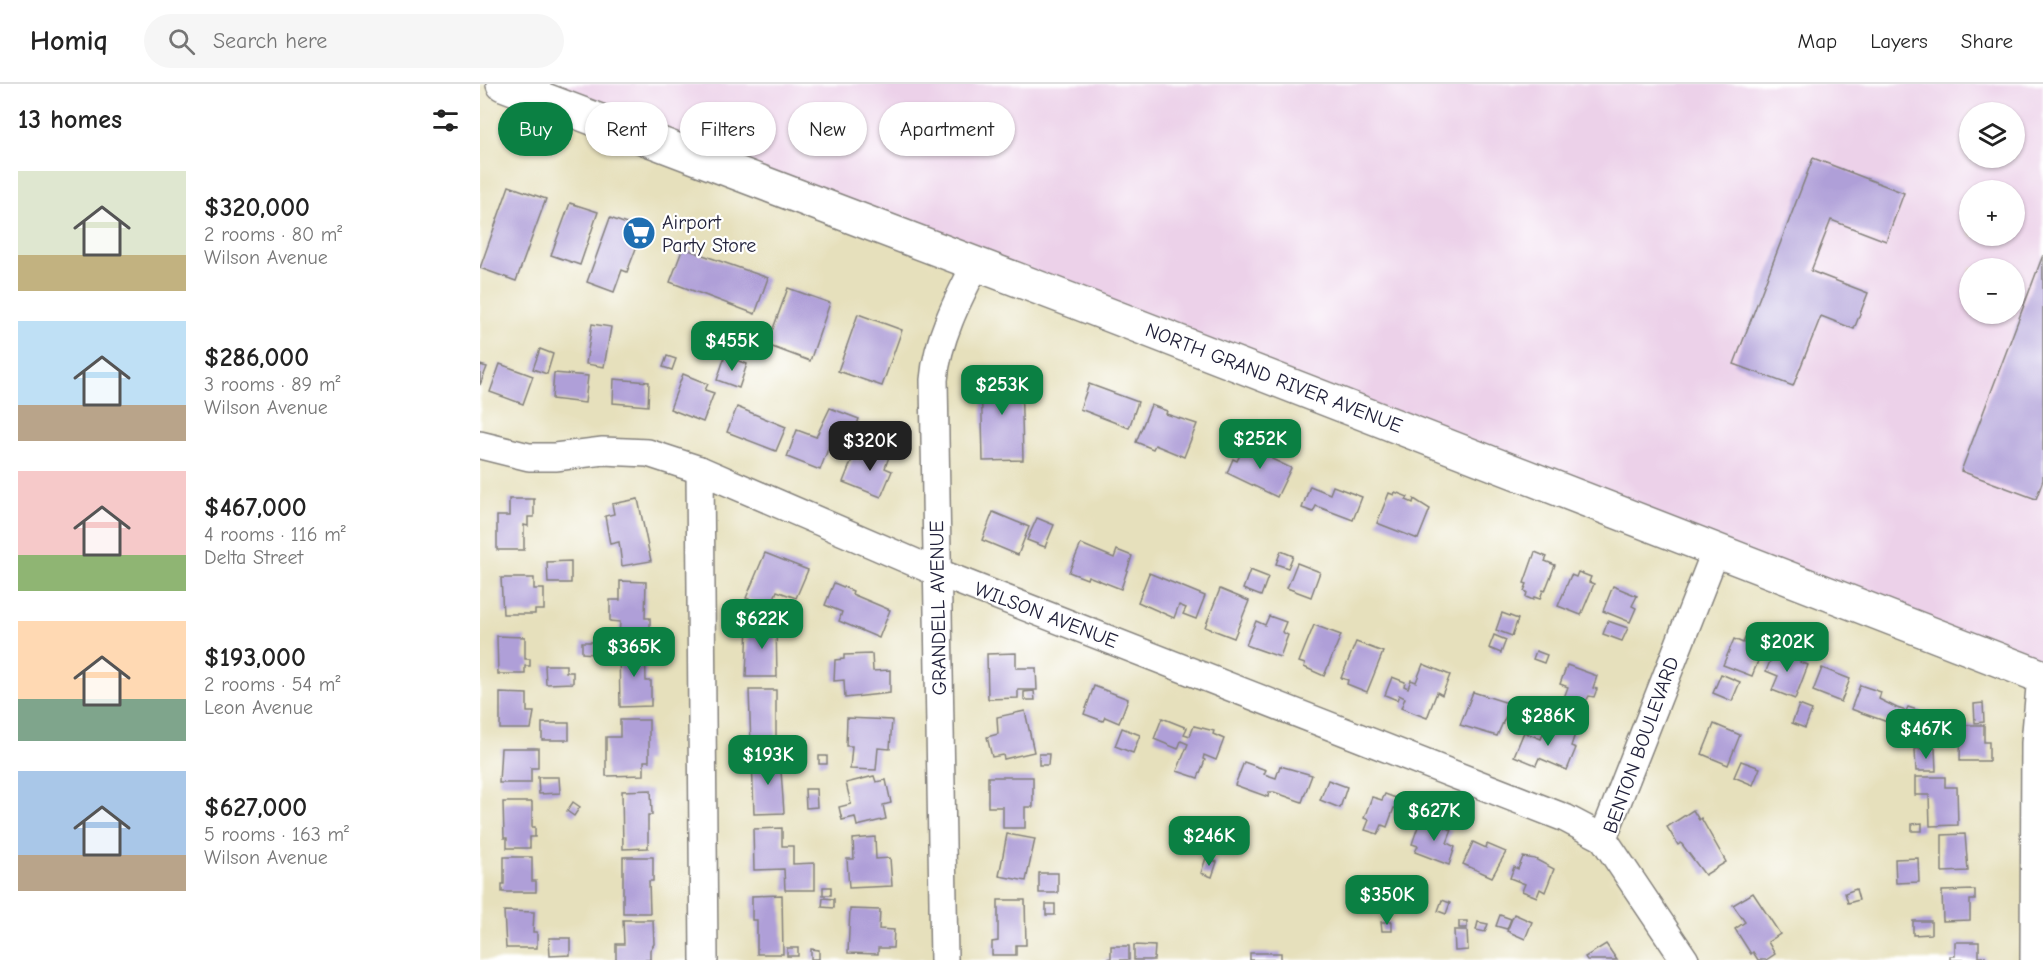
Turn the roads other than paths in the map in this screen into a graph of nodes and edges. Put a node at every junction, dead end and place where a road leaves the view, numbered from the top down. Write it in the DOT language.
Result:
graph roads {
  1 [pos="503,84"];
  2 [pos="976,264"];
  3 [pos="480,445"];
  4 [pos="700,470"];
  5 [pos="1716,550"];
  6 [pos="939,573"];
  7 [pos="2042,677"];
  8 [pos="1603,838"];
  9 [pos="704,960"];
  10 [pos="944,960"];
  11 [pos="1685,960"];
  12 [pos="2034,960"];
  1 -- 2 [label="main road, NORTH GRAND RIVER AVENUE"];
  2 -- 5 [label="main road, NORTH GRAND RIVER AVENUE"];
  2 -- 6 [label="street, GRANDELL AVENUE"];
  3 -- 4 [label="street, WILSON AVENUE"];
  4 -- 6 [label="street, WILSON AVENUE"];
  4 -- 9 [label="street"];
  5 -- 7 [label="main road, NORTH GRAND RIVER AVENUE"];
  5 -- 8 [label="street, BENTON BOULEVARD"];
  6 -- 8 [label="street, WILSON AVENUE"];
  6 -- 10 [label="street, GRANDELL AVENUE"];
  7 -- 12 [label="street"];
  8 -- 11 [label="street, BENTON BOULEVARD"];
}
